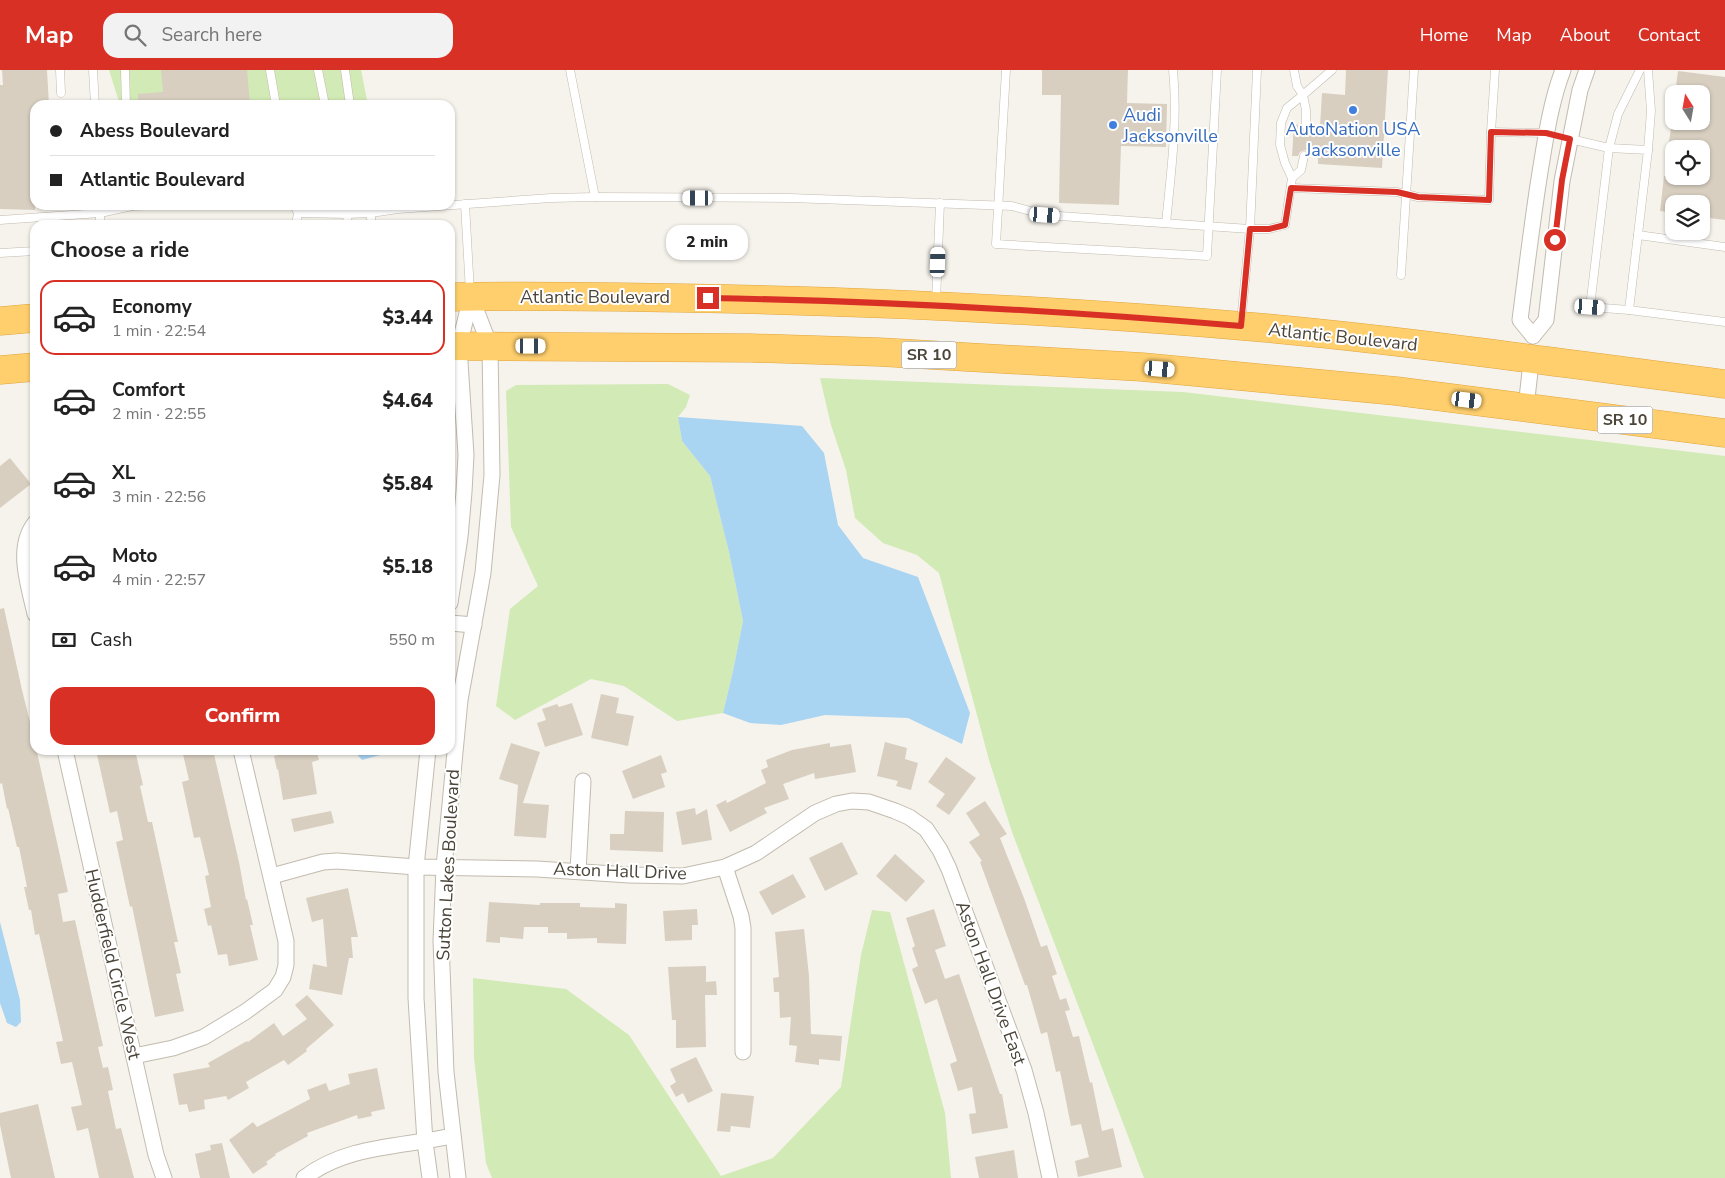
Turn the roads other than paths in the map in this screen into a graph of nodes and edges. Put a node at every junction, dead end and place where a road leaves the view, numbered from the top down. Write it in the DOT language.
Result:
graph roads {
  1 [pos="60,70"];
  2 [pos="93,70"];
  3 [pos="125,70"];
  4 [pos="270,70"];
  5 [pos="318,70"];
  6 [pos="345,70"];
  7 [pos="570,70"];
  8 [pos="1006,70"];
  9 [pos="1173,70"];
  10 [pos="1217,70"];
  11 [pos="1257,70"];
  12 [pos="1294,70"];
  13 [pos="1332,70"];
  14 [pos="1414,70"];
  15 [pos="1495,70"];
  16 [pos="1563,70"];
  17 [pos="1587,70"];
  18 [pos="1640,70"];
  19 [pos="1648,70"];
  20 [pos="61,93"];
  21 [pos="1303,95"];
  22 [pos="95,100"];
  23 [pos="126,100"];
  24 [pos="275,100"];
  25 [pos="324,100"];
  26 [pos="349,100"];
  27 [pos="1306,125"];
  28 [pos="1491,132"];
  29 [pos="1546,133"];
  30 [pos="1570,139"];
  31 [pos="1609,148"];
  32 [pos="1648,150"];
  33 [pos="1304,156"];
  34 [pos="1292,178"];
  35 [pos="1291,188"];
  36 [pos="1406,194"];
  37 [pos="595,197"];
  38 [pos="940,203"];
  39 [pos="465,204"];
  40 [pos="455,205"];
  41 [pos="997,206"];
  42 [pos="91,210"];
  43 [pos="296,210"];
  44 [pos="347,210"];
  45 [pos="365,210"];
  46 [pos="298,213"];
  47 [pos="347,214"];
  48 [pos="0,220"];
  49 [pos="297,220"];
  50 [pos="348,220"];
  51 [pos="1166,223"];
  52 [pos="1208,226"];
  53 [pos="1250,229"];
  54 [pos="1638,235"];
  55 [pos="1725,247"];
  56 [pos="30,251"];
  57 [pos="0,253"];
  58 [pos="1401,275"];
  59 [pos="460,297"];
  60 [pos="936,306"];
  61 [pos="1629,310"];
  62 [pos="30,318"];
  63 [pos="0,321"];
  64 [pos="1725,322"];
  65 [pos="1241,326"];
  66 [pos="30,336"];
  67 [pos="0,338"];
  68 [pos="455,346"];
  69 [pos="490,346"];
  70 [pos="1532,348"];
  71 [pos="30,367"];
  72 [pos="0,370"];
  73 [pos="1725,384"];
  74 [pos="1526,407"];
  75 [pos="1725,433"];
  76 [pos="30,529"];
  77 [pos="455,570"];
  78 [pos="30,587"];
  79 [pos="455,624"];
  80 [pos="474,626"];
  81 [pos="455,752"];
  82 [pos="66,755"];
  83 [pos="242,755"];
  84 [pos="427,755"];
  85 [pos="455,755"];
  86 [pos="583,781"];
  87 [pos="896,811"];
  88 [pos="444,866"];
  89 [pos="725,866"];
  90 [pos="416,867"];
  91 [pos="578,871"];
  92 [pos="272,876"];
  93 [pos="743,1052"];
  94 [pos="134,1056"];
  95 [pos="452,1136"];
  96 [pos="425,1142"];
  97 [pos="164,1178"];
  98 [pos="304,1178"];
  99 [pos="430,1178"];
  100 [pos="458,1178"];
  101 [pos="1050,1178"];
  1 -- 20 [label="lane"];
  2 -- 22 [label="lane"];
  3 -- 23 [label="lane"];
  4 -- 24 [label="lane"];
  5 -- 25 [label="lane"];
  6 -- 26 [label="lane"];
  7 -- 37 [label="lane"];
  8 -- 41 [label="lane"];
  9 -- 51 [label="lane"];
  10 -- 52 [label="lane"];
  11 -- 53 [label="lane"];
  12 -- 21 [label="lane"];
  13 -- 21 [label="lane"];
  14 -- 36 [label="lane"];
  15 -- 28 [label="lane"];
  16 -- 29 [label="street"];
  17 -- 30 [label="street"];
  18 -- 31 [label="lane"];
  19 -- 32 [label="lane"];
  21 -- 27 [label="lane"];
  21 -- 34 [label="lane"];
  28 -- 29 [label="lane"];
  28 -- 36 [label="lane"];
  29 -- 30 [label="street"];
  29 -- 70 [label="street"];
  30 -- 31 [label="lane"];
  30 -- 70 [label="street"];
  31 -- 32 [label="lane"];
  31 -- 61 [label="lane"];
  32 -- 54 [label="lane"];
  33 -- 34 [label="lane"];
  34 -- 35 [label="lane"];
  35 -- 36 [label="lane"];
  35 -- 53 [label="lane"];
  36 -- 58 [label="lane"];
  37 -- 38 [label="lane"];
  37 -- 39 [label="lane"];
  38 -- 41 [label="lane"];
  38 -- 60 [label="lane"];
  39 -- 40 [label="lane"];
  39 -- 59 [label="lane"];
  41 -- 51 [label="lane"];
  41 -- 52 [label="lane"];
  42 -- 48 [label="lane"];
  43 -- 46 [label="lane"];
  44 -- 47 [label="lane"];
  45 -- 47 [label="lane"];
  46 -- 47 [label="lane"];
  46 -- 49 [label="lane"];
  47 -- 50 [label="lane"];
  51 -- 52 [label="lane"];
  52 -- 53 [label="lane"];
  53 -- 65 [label="lane"];
  54 -- 55 [label="lane"];
  54 -- 61 [label="lane"];
  56 -- 57 [label="lane"];
  59 -- 60 [label="highway, Atlantic Boulevard"];
  59 -- 68 [label="street"];
  59 -- 69 [label="street, Sutton Lakes Boulevard"];
  60 -- 65 [label="highway, Atlantic Boulevard"];
  61 -- 64 [label="lane"];
  62 -- 63 [label="highway"];
  65 -- 70 [label="highway, Atlantic Boulevard"];
  66 -- 67 [label="highway"];
  68 -- 69 [label="highway, SR 10"];
  68 -- 77 [label="street"];
  69 -- 74 [label="highway, SR 10"];
  69 -- 80 [label="street, Sutton Lakes Boulevard"];
  70 -- 73 [label="highway, Atlantic Boulevard"];
  70 -- 74 [label="street"];
  71 -- 72 [label="highway"];
  74 -- 75 [label="highway, SR 10"];
  76 -- 78 [label="street"];
  79 -- 80 [label="street"];
  80 -- 81 [label="street, Sutton Lakes Boulevard"];
  82 -- 94 [label="street, Hudderfield Circle West"];
  83 -- 92 [label="street"];
  84 -- 90 [label="street, Sutton Lakes Boulevard"];
  85 -- 88 [label="street, Sutton Lakes Boulevard"];
  86 -- 91 [label="street"];
  87 -- 89 [label="street, Aston Hall Drive"];
  87 -- 101 [label="street, Aston Hall Drive East"];
  88 -- 90 [label="street, Aston Hall Drive"];
  88 -- 91 [label="street, Aston Hall Drive"];
  88 -- 95 [label="street, Sutton Lakes Boulevard"];
  89 -- 91 [label="street, Aston Hall Drive"];
  89 -- 93 [label="street"];
  90 -- 92 [label="street, Aston Hall Drive"];
  90 -- 96 [label="street, Sutton Lakes Boulevard"];
  92 -- 94 [label="street"];
  94 -- 97 [label="street, Hudderfield Circle West"];
  95 -- 96 [label="street"];
  95 -- 100 [label="street, Sutton Lakes Boulevard"];
  96 -- 98 [label="street"];
  96 -- 99 [label="street, Sutton Lakes Boulevard"];
}
